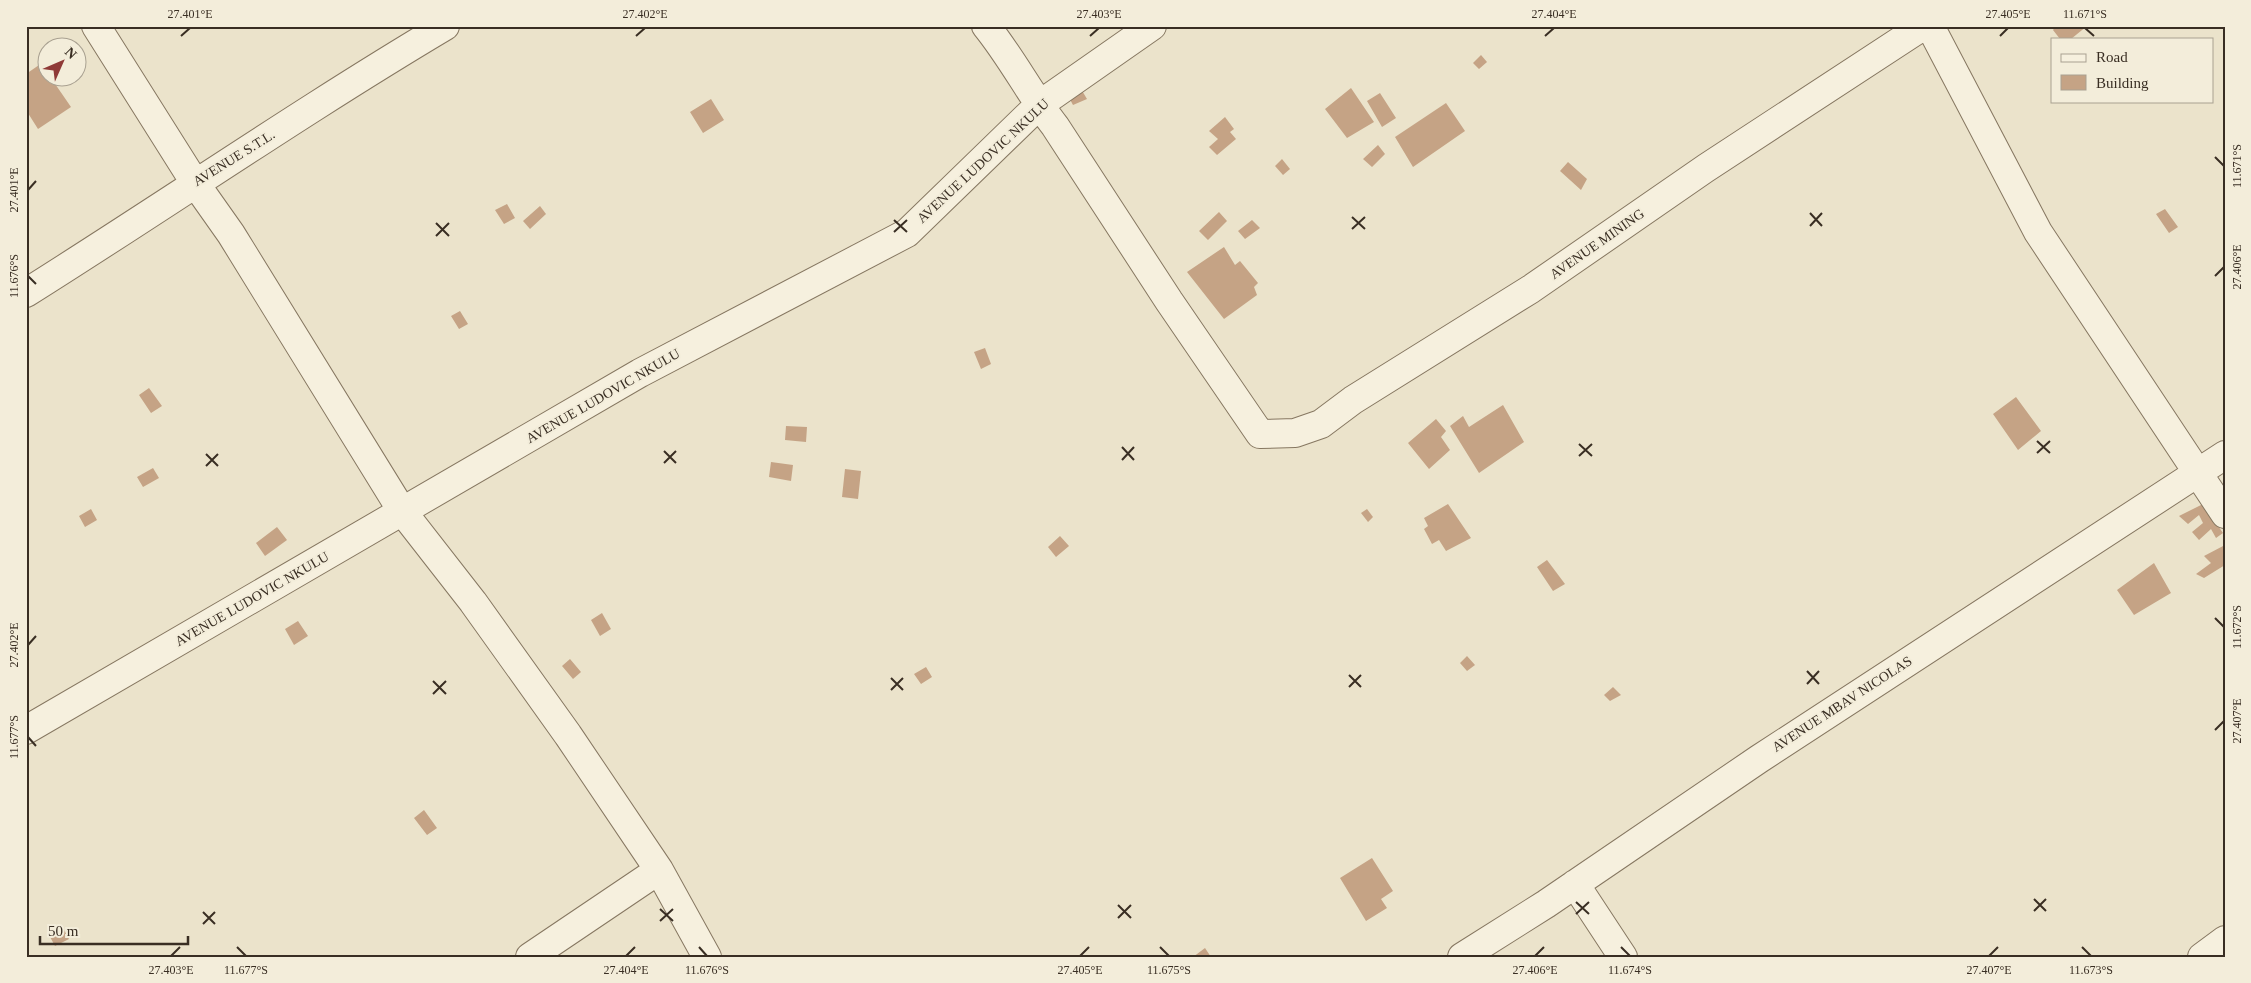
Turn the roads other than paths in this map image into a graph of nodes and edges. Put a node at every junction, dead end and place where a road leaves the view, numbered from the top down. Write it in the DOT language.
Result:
graph roads {
  1 [pos="96,26"];
  2 [pos="445,26"];
  3 [pos="986,26"];
  4 [pos="1152,26"];
  5 [pos="1923,26"];
  6 [pos="1930,26"];
  7 [pos="1039,105"];
  8 [pos="195,183"];
  9 [pos="26,293"];
  10 [pos="2225,455"];
  11 [pos="2197,472"];
  12 [pos="402,511"];
  13 [pos="2225,514"];
  14 [pos="26,730"];
  15 [pos="658,870"];
  16 [pos="1575,884"];
  17 [pos="2225,940"];
  18 [pos="530,957"];
  19 [pos="707,957"];
  20 [pos="1462,957"];
  21 [pos="1623,957"];
  22 [pos="2202,957"];
  1 -- 8 [label="street"];
  2 -- 8 [label="street, AVENUE S.T.L."];
  3 -- 7 [label="street"];
  4 -- 7 [label="street, AVENUE LUDOVIC NKULU"];
  5 -- 7 [label="street, AVENUE MINING"];
  6 -- 11 [label="street"];
  7 -- 12 [label="street, AVENUE LUDOVIC NKULU"];
  8 -- 9 [label="street, AVENUE S.T.L."];
  8 -- 12 [label="street"];
  10 -- 11 [label="street, AVENUE MBAV NICOLAS"];
  11 -- 13 [label="street"];
  11 -- 16 [label="street, AVENUE MBAV NICOLAS"];
  12 -- 14 [label="street, AVENUE LUDOVIC NKULU"];
  12 -- 15 [label="street"];
  15 -- 18 [label="street"];
  15 -- 19 [label="street"];
  16 -- 20 [label="street, AVENUE MBAV NICOLAS"];
  16 -- 21 [label="street"];
  17 -- 22 [label="street"];
}
